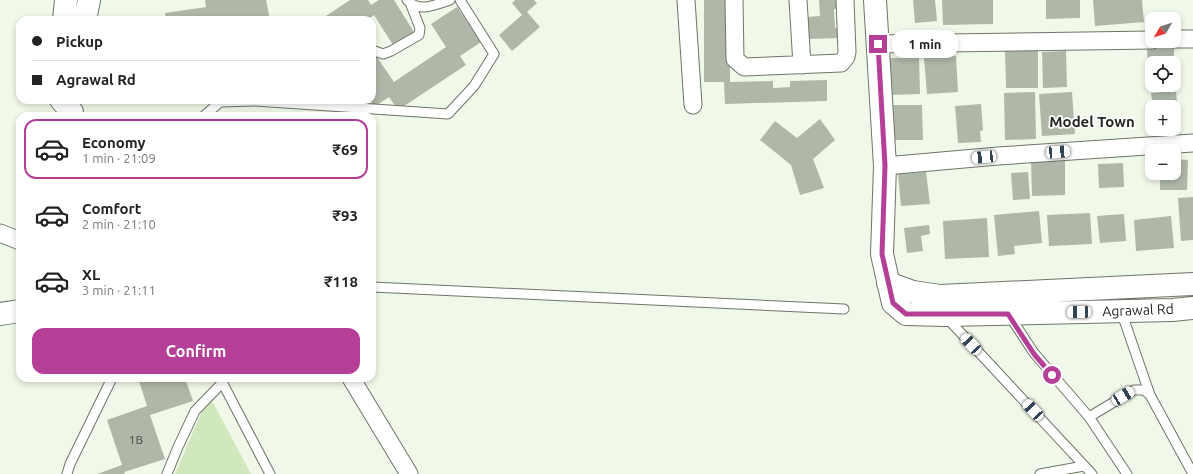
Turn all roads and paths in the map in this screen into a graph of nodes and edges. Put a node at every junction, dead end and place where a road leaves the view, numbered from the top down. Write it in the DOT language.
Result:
graph roads {
  1 [pos="66,0"];
  2 [pos="89,0"];
  3 [pos="450,0"];
  4 [pos="460,0"];
  5 [pos="686,0"];
  6 [pos="734,0"];
  7 [pos="798,0"];
  8 [pos="845,0"];
  9 [pos="875,0"];
  10 [pos="409,2"];
  11 [pos="64,16"];
  12 [pos="86,16"];
  13 [pos="1181,39"];
  14 [pos="1193,39"];
  15 [pos="1145,40"];
  16 [pos="878,44"];
  17 [pos="376,51"];
  18 [pos="802,65"];
  19 [pos="218,104"];
  20 [pos="354,104"];
  21 [pos="693,105"];
  22 [pos="209,112"];
  23 [pos="1193,143"];
  24 [pos="885,166"];
  25 [pos="0,233"];
  26 [pos="16,239"];
  27 [pos="888,283"];
  28 [pos="1193,284"];
  29 [pos="376,287"];
  30 [pos="1193,308"];
  31 [pos="844,309"];
  32 [pos="1121,311"];
  33 [pos="16,312"];
  34 [pos="0,314"];
  35 [pos="1008,314"];
  36 [pos="945,315"];
  37 [pos="110,382"];
  38 [pos="220,382"];
  39 [pos="222,382"];
  40 [pos="352,382"];
  41 [pos="1150,395"];
  42 [pos="1089,417"];
  43 [pos="1084,466"];
  44 [pos="67,474"];
  45 [pos="167,474"];
  46 [pos="270,474"];
  47 [pos="409,474"];
  48 [pos="1040,474"];
  49 [pos="1092,474"];
  50 [pos="1127,474"];
  51 [pos="1193,474"];
  1 -- 11 [label="street"];
  2 -- 12 [label="street"];
  3 -- 10 [label="lane"];
  4 -- 20 [label="lane"];
  5 -- 21 [label="street"];
  6 -- 18 [label="street"];
  7 -- 18 [label="street"];
  8 -- 18 [label="street"];
  9 -- 16 [label="street, Agrawal Rd"];
  10 -- 17 [label="lane"];
  13 -- 14 [label="street"];
  15 -- 16 [label="street"];
  16 -- 24 [label="street, Agrawal Rd"];
  19 -- 22 [label="lane"];
  23 -- 24 [label="street"];
  24 -- 27 [label="street, Agrawal Rd"];
  25 -- 26 [label="street"];
  27 -- 28 [label="street, Agrawal Rd"];
  27 -- 36 [label="street, Agrawal Rd"];
  29 -- 31 [label="lane"];
  30 -- 32 [label="street, Agrawal Rd"];
  32 -- 35 [label="street, Agrawal Rd"];
  32 -- 41 [label="lane"];
  33 -- 34 [label="street"];
  35 -- 36 [label="street, Agrawal Rd"];
  35 -- 42 [label="lane"];
  36 -- 43 [label="lane"];
  37 -- 44 [label="lane"];
  38 -- 45 [label="lane"];
  39 -- 46 [label="lane"];
  40 -- 47 [label="street"];
  41 -- 42 [label="lane"];
  41 -- 51 [label="lane"];
  42 -- 50 [label="lane"];
  43 -- 48 [label="lane"];
  43 -- 49 [label="lane"];
}
